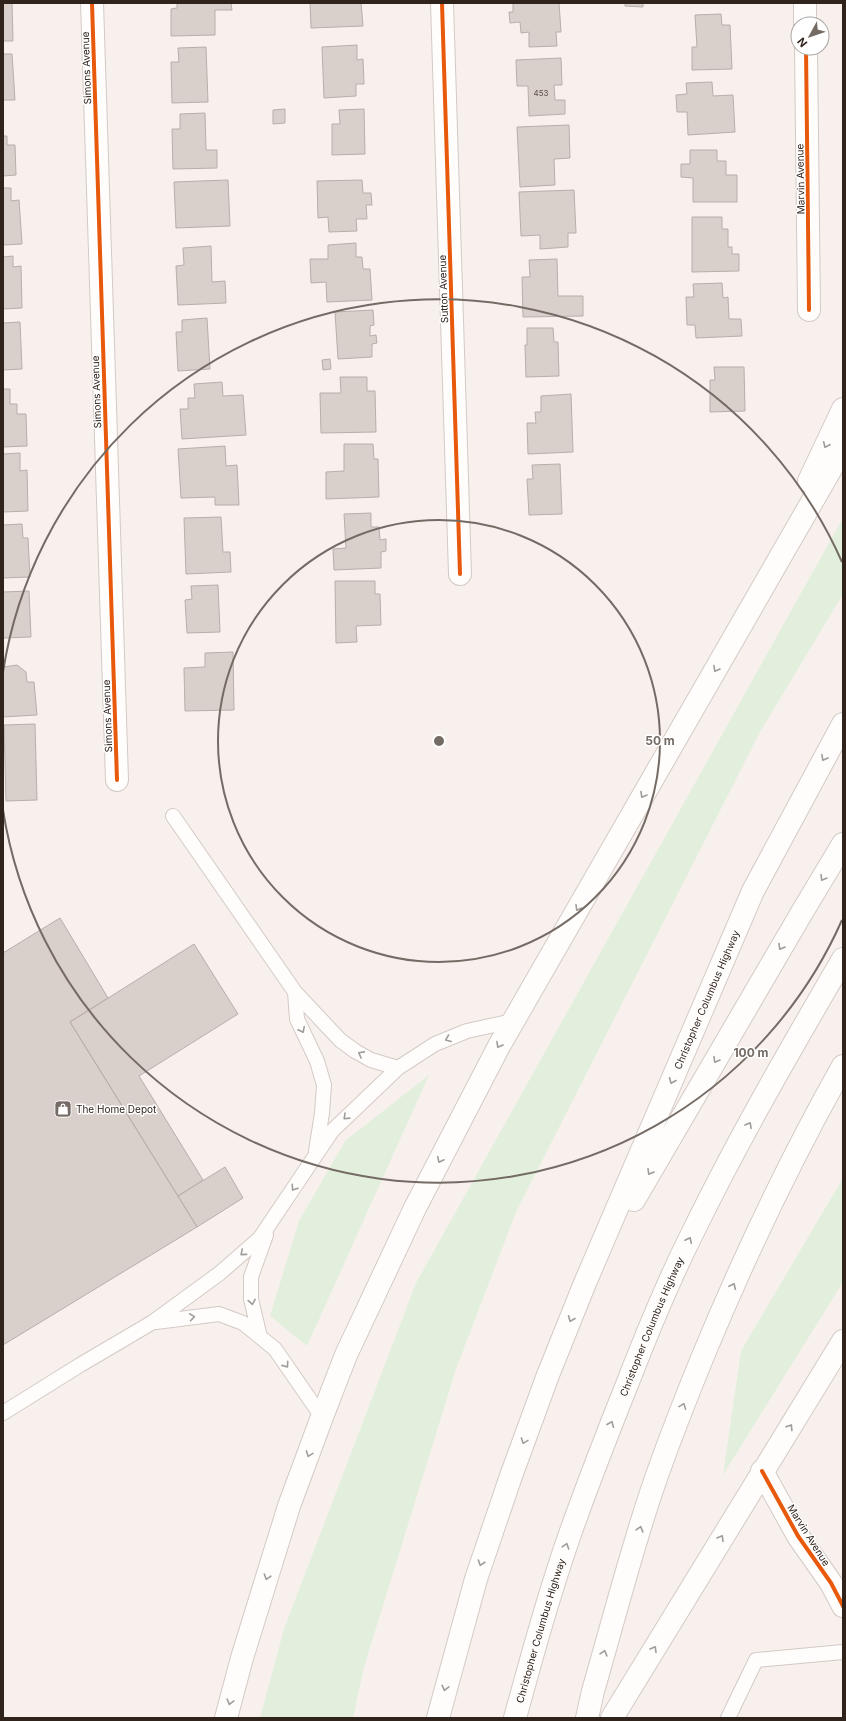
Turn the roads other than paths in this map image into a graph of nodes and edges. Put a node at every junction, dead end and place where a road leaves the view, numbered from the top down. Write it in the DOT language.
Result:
graph roads {
  1 [pos="92,3"];
  2 [pos="442,3"];
  3 [pos="805,3"];
  4 [pos="806,16"];
  5 [pos="806,56"];
  6 [pos="810,310"];
  7 [pos="843,409"];
  8 [pos="843,448"];
  9 [pos="460,574"];
  10 [pos="736,635"];
  11 [pos="843,724"];
  12 [pos="117,780"];
  13 [pos="173,816"];
  14 [pos="843,844"];
  15 [pos="843,958"];
  16 [pos="295,992"];
  17 [pos="513,1021"];
  18 [pos="843,1066"];
  19 [pos="398,1068"];
  20 [pos="315,1156"];
  21 [pos="270,1225"];
  22 [pos="585,1283"];
  23 [pos="153,1322"];
  24 [pos="260,1336"];
  25 [pos="843,1341"];
  26 [pos="3,1413"];
  27 [pos="322,1417"];
  28 [pos="762,1471"];
  29 [pos="837,1583"];
  30 [pos="843,1606"];
  31 [pos="843,1652"];
  32 [pos="226,1718"];
  33 [pos="438,1718"];
  34 [pos="515,1718"];
  35 [pos="587,1718"];
  36 [pos="612,1718"];
  37 [pos="728,1718"];
  1 -- 12 [label="main road, Simons Avenue"];
  2 -- 9 [label="main road, Sutton Avenue"];
  3 -- 4 [label="main road"];
  5 -- 6 [label="main road, Marvin Avenue"];
  7 -- 10 [label="main road, one-way"];
  8 -- 10 [label="main road"];
  10 -- 17 [label="main road, one-way"];
  11 -- 22 [label="main road, Christopher Columbus Highway, one-way"];
  13 -- 16 [label="lane"];
  14 -- 22 [label="main road, Christopher Columbus Highway, one-way"];
  34 -- 15 [label="main road, Christopher Columbus Highway, one-way"];
  19 -- 16 [label="lane, one-way"];
  16 -- 20 [label="lane, one-way"];
  17 -- 19 [label="lane, one-way"];
  17 -- 27 [label="main road, one-way"];
  35 -- 18 [label="main road, one-way"];
  19 -- 20 [label="lane, one-way"];
  20 -- 21 [label="lane, one-way"];
  21 -- 23 [label="lane, one-way"];
  21 -- 24 [label="lane, one-way"];
  22 -- 33 [label="main road, Christopher Columbus Highway, one-way"];
  23 -- 24 [label="lane, one-way"];
  23 -- 26 [label="lane"];
  24 -- 27 [label="lane, one-way"];
  28 -- 25 [label="main road, one-way"];
  27 -- 32 [label="main road, one-way"];
  28 -- 29 [label="main road, Marvin Avenue"];
  36 -- 28 [label="main road, one-way"];
  29 -- 30 [label="main road, Marvin Avenue"];
  31 -- 37 [label="lane"];
}
